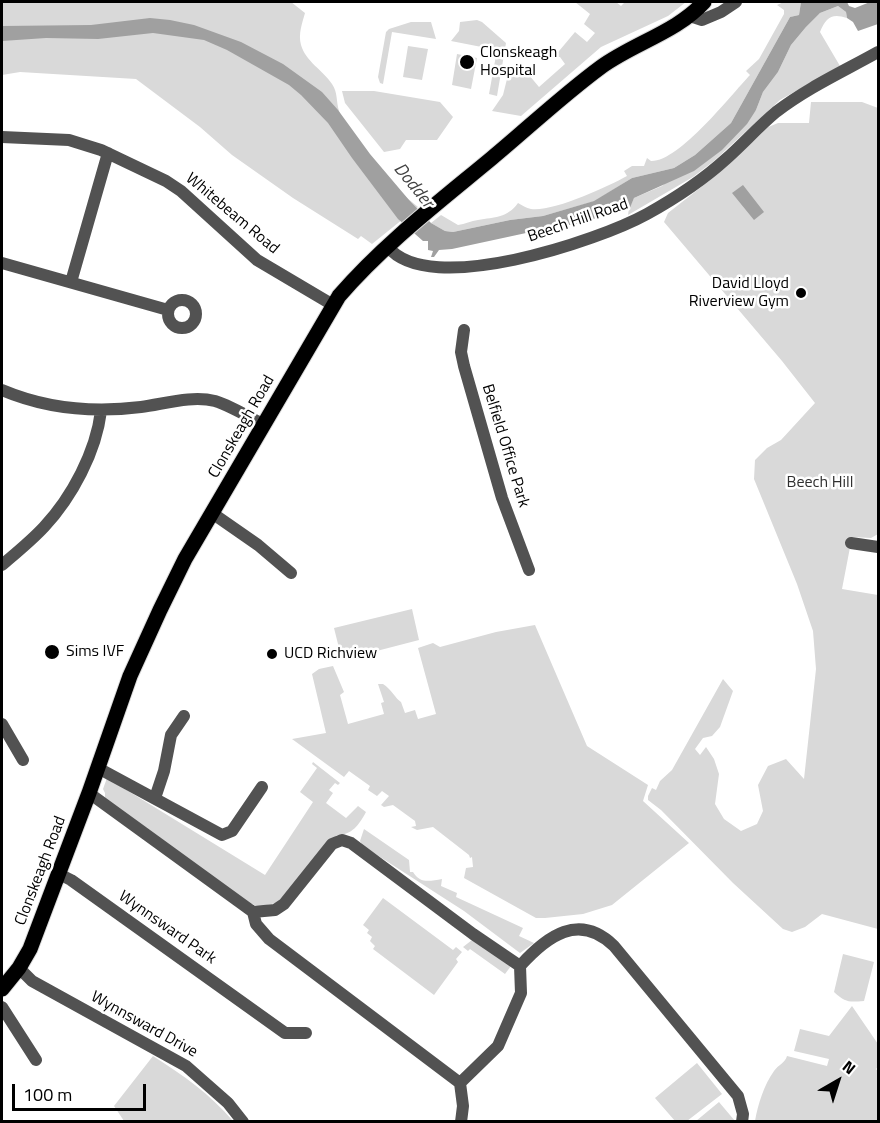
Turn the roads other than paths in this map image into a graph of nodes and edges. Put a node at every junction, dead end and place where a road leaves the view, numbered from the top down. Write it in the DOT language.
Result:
graph roads {
  1 [pos="704,2"];
  2 [pos="736,2"];
  3 [pos="690,16"];
  4 [pos="879,52"];
  5 [pos="2,137"];
  6 [pos="108,153"];
  7 [pos="388,247"];
  8 [pos="2,263"];
  9 [pos="71,282"];
  10 [pos="333,305"];
  11 [pos="168,310"];
  12 [pos="464,330"];
  13 [pos="2,390"];
  14 [pos="101,411"];
  15 [pos="264,425"];
  16 [pos="212,513"];
  17 [pos="851,543"];
  18 [pos="879,547"];
  19 [pos="2,565"];
  20 [pos="529,570"];
  21 [pos="291,573"];
  22 [pos="184,716"];
  23 [pos="2,724"];
  24 [pos="22,760"];
  25 [pos="98,768"];
  26 [pos="262,787"];
  27 [pos="90,793"];
  28 [pos="155,798"];
  29 [pos="59,874"];
  30 [pos="253,912"];
  31 [pos="520,966"];
  32 [pos="19,968"];
  33 [pos="2,989"];
  34 [pos="2,1007"];
  35 [pos="306,1033"];
  36 [pos="36,1060"];
  37 [pos="460,1083"];
  38 [pos="243,1122"];
  39 [pos="461,1122"];
  40 [pos="742,1122"];
  1 -- 3 [label="main road, Clonskeagh Road"];
  2 -- 3 [label="street, Clonskeagh Road"];
  3 -- 7 [label="main road, Clonskeagh Road"];
  4 -- 7 [label="street, Beech Hill Road"];
  5 -- 6 [label="street, Whitebeam Road"];
  6 -- 9 [label="street"];
  6 -- 10 [label="street, Whitebeam Road"];
  7 -- 10 [label="main road, Clonskeagh Road"];
  8 -- 9 [label="street"];
  9 -- 11 [label="street"];
  10 -- 15 [label="main road, Clonskeagh Road"];
  12 -- 20 [label="street, Belfield Office Park"];
  13 -- 14 [label="street"];
  14 -- 15 [label="street"];
  14 -- 19 [label="street"];
  15 -- 16 [label="main road, Clonskeagh Road"];
  16 -- 21 [label="street"];
  16 -- 25 [label="main road, Clonskeagh Road"];
  17 -- 18 [label="street"];
  22 -- 28 [label="street"];
  23 -- 24 [label="street"];
  25 -- 27 [label="main road, Clonskeagh Road"];
  25 -- 28 [label="street"];
  26 -- 28 [label="street"];
  27 -- 29 [label="main road, Clonskeagh Road"];
  27 -- 30 [label="street"];
  29 -- 32 [label="main road, Clonskeagh Road"];
  29 -- 35 [label="street, Wynnsward Park"];
  30 -- 31 [label="street"];
  30 -- 37 [label="street"];
  31 -- 37 [label="street"];
  31 -- 40 [label="street"];
  32 -- 33 [label="main road, Clonskeagh Road"];
  32 -- 38 [label="street, Wynnsward Drive"];
  34 -- 36 [label="street"];
  37 -- 39 [label="street"];
}
